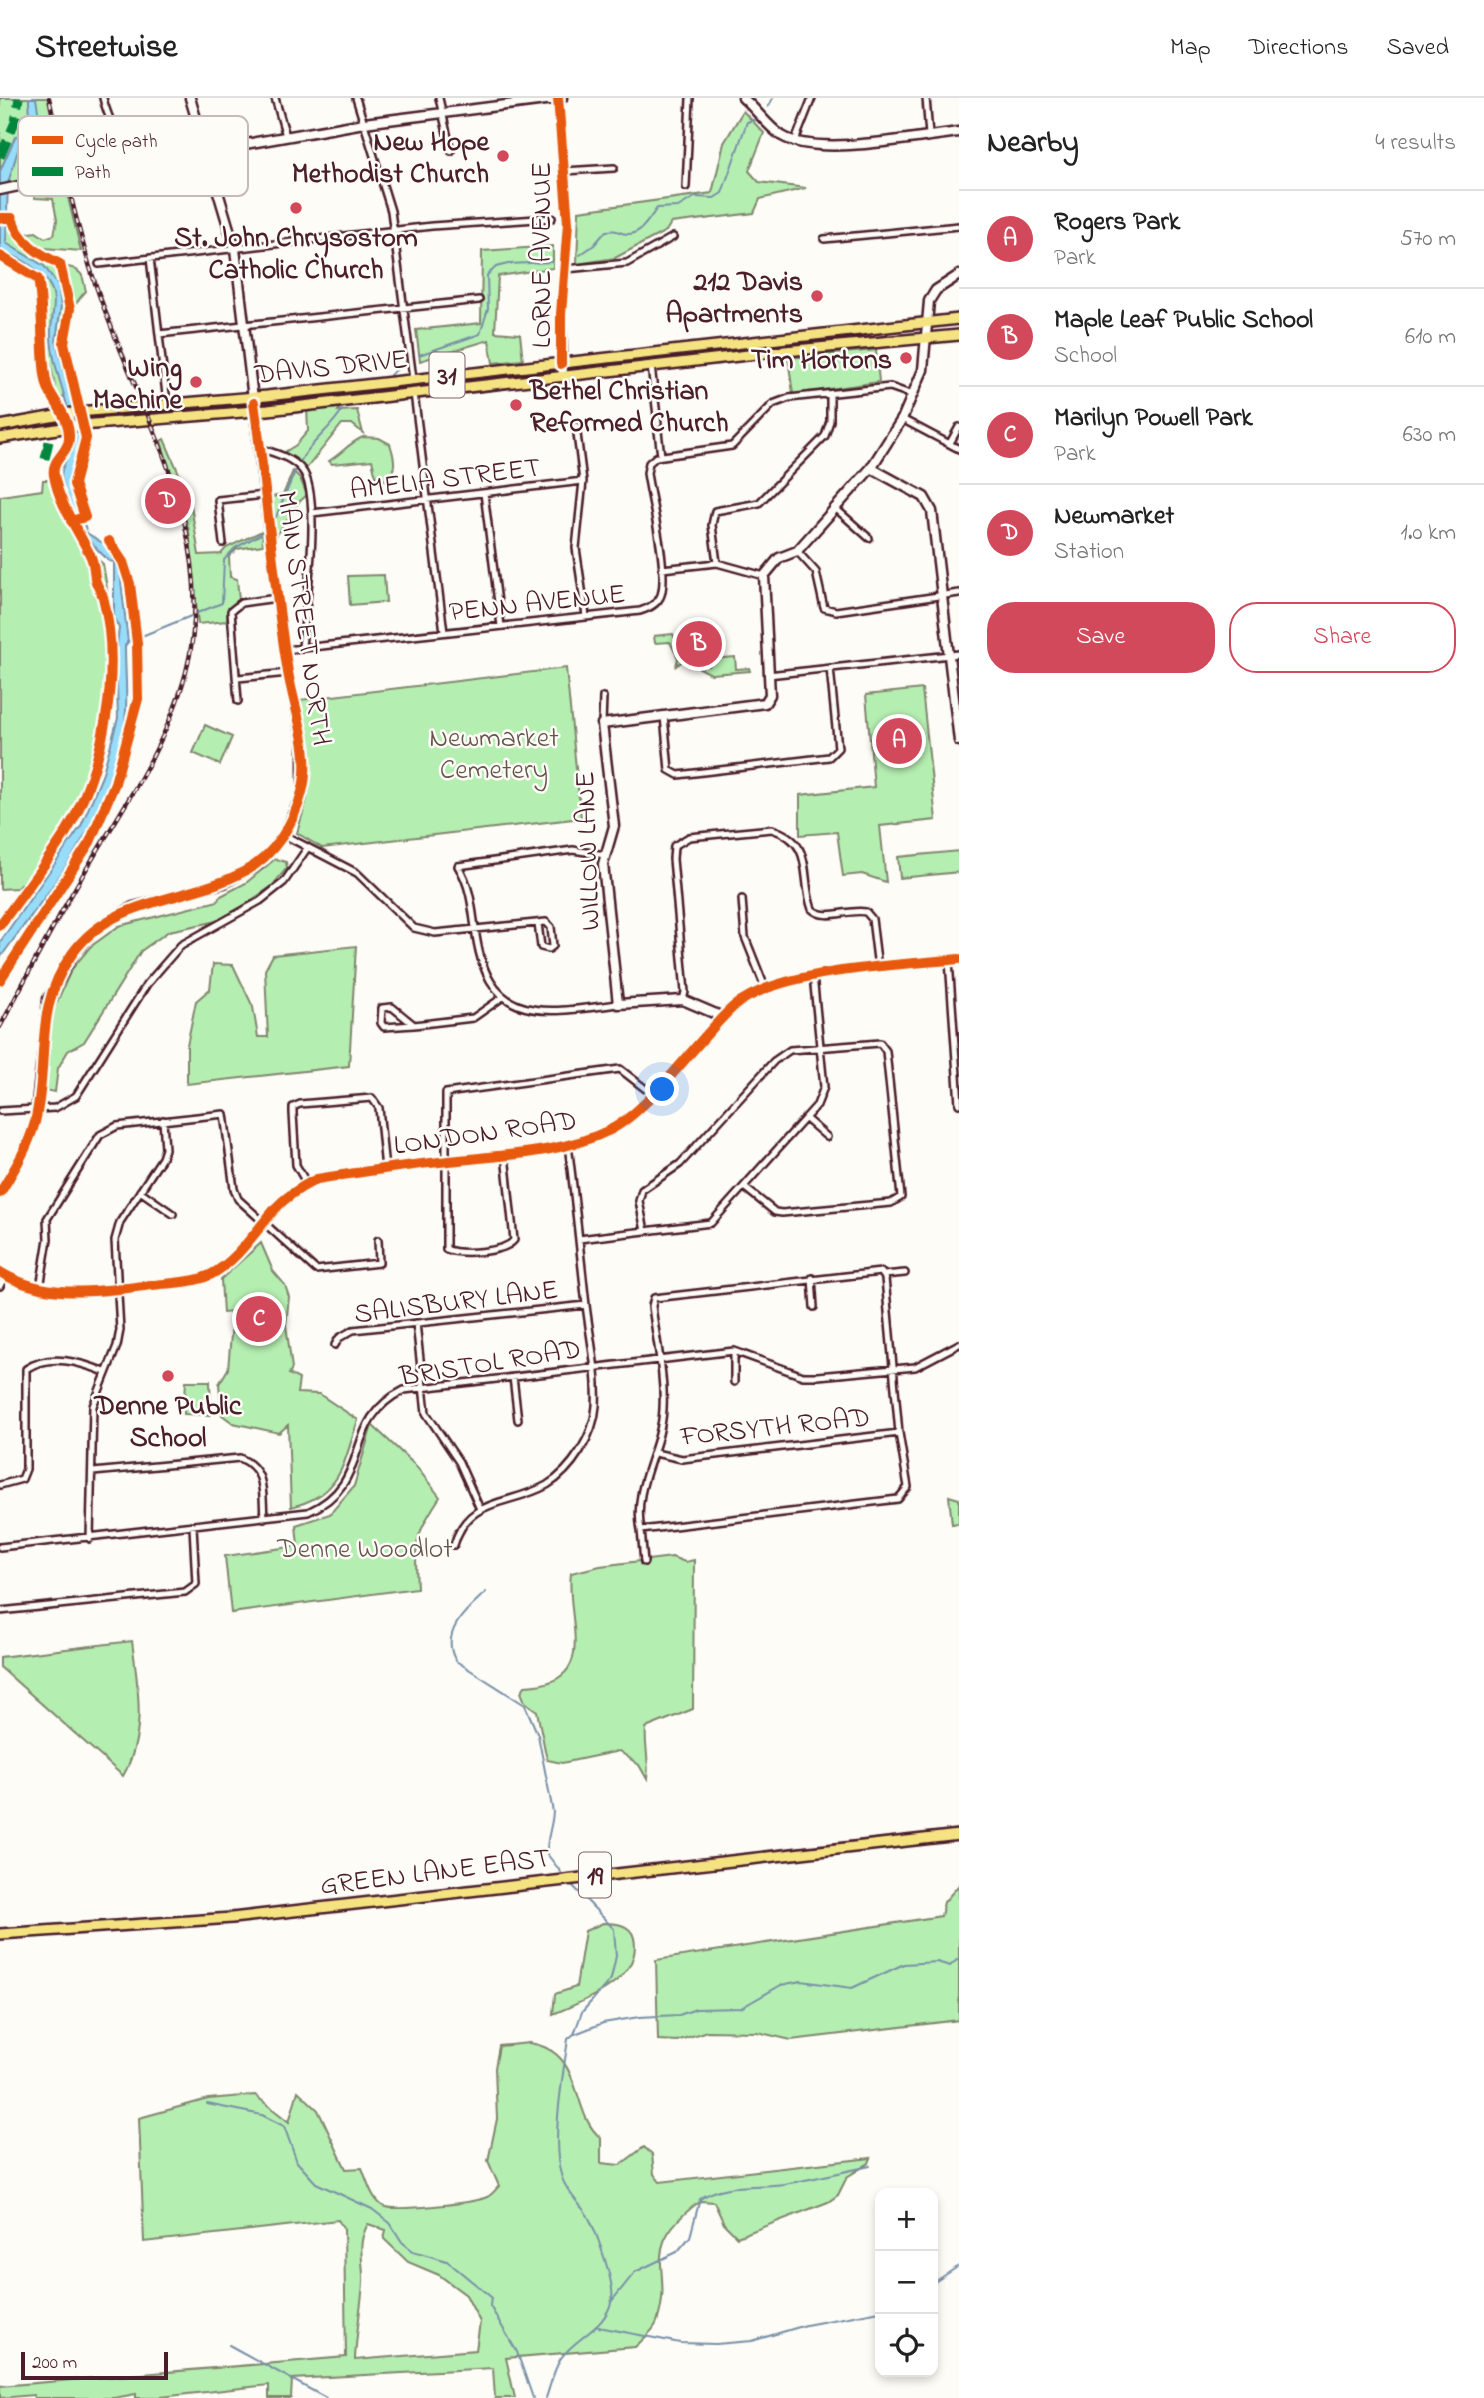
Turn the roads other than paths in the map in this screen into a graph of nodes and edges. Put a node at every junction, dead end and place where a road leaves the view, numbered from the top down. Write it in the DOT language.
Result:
graph roads {
  1 [pos="103,98"];
  2 [pos="190,98"];
  3 [pos="275,98"];
  4 [pos="356,98"];
  5 [pos="439,98"];
  6 [pos="559,98"];
  7 [pos="690,98"];
  8 [pos="743,98"];
  9 [pos="812,98"];
  10 [pos="926,98"];
  11 [pos="495,102"];
  12 [pos="442,113"];
  13 [pos="108,116"];
  14 [pos="195,116"];
  15 [pos="364,122"];
  16 [pos="959,132"];
  17 [pos="286,135"];
  18 [pos="929,135"];
  19 [pos="795,142"];
  20 [pos="248,143"];
  21 [pos="451,152"];
  22 [pos="614,168"];
  23 [pos="564,171"];
  24 [pos="18,186"];
  25 [pos="686,187"];
  26 [pos="0,190"];
  27 [pos="219,196"];
  28 [pos="552,218"];
  29 [pos="959,226"];
  30 [pos="395,230"];
  31 [pos="673,237"];
  32 [pos="824,239"];
  33 [pos="235,248"];
  34 [pos="150,258"];
  35 [pos="99,264"];
  36 [pos="566,269"];
  37 [pos="959,275"];
  38 [pos="479,300"];
  39 [pos="405,307"];
  40 [pos="959,319"];
  41 [pos="925,322"];
  42 [pos="246,326"];
  43 [pos="159,334"];
  44 [pos="959,335"];
  45 [pos="926,337"];
  46 [pos="561,364"];
  47 [pos="651,366"];
  48 [pos="563,377"];
  49 [pos="413,379"];
  50 [pos="414,393"];
  51 [pos="830,394"];
  52 [pos="913,395"];
  53 [pos="167,403"];
  54 [pos="254,404"];
  55 [pos="902,419"];
  56 [pos="0,426"];
  57 [pos="576,426"];
  58 [pos="959,427"];
  59 [pos="0,438"];
  60 [pos="950,443"];
  61 [pos="259,448"];
  62 [pos="959,449"];
  63 [pos="661,456"];
  64 [pos="871,468"];
  65 [pos="583,481"];
  66 [pos="484,493"];
  67 [pos="265,495"];
  68 [pos="427,500"];
  69 [pos="834,508"];
  70 [pos="312,513"];
  71 [pos="869,538"];
  72 [pos="223,543"];
  73 [pos="797,551"];
  74 [pos="717,563"];
  75 [pos="662,569"];
  76 [pos="764,576"];
  77 [pos="959,593"];
  78 [pos="944,595"];
  79 [pos="277,598"];
  80 [pos="586,616"];
  81 [pos="501,626"];
  82 [pos="444,632"];
  83 [pos="302,648"];
  84 [pos="285,650"];
  85 [pos="954,654"];
  86 [pos="830,668"];
  87 [pos="288,673"];
  88 [pos="768,675"];
  89 [pos="238,678"];
  90 [pos="603,697"];
  91 [pos="238,701"];
  92 [pos="664,716"];
  93 [pos="602,724"];
  94 [pos="959,741"];
  95 [pos="284,835"];
  96 [pos="307,847"];
  97 [pos="605,855"];
  98 [pos="741,899"];
  99 [pos="538,923"];
  100 [pos="475,928"];
  101 [pos="959,959"];
  102 [pos="949,960"];
  103 [pos="878,968"];
  104 [pos="813,975"];
  105 [pos="766,990"];
  106 [pos="503,997"];
  107 [pos="683,1000"];
  108 [pos="618,1004"];
  109 [pos="723,1017"];
  110 [pos="414,1025"];
  111 [pos="820,1048"];
  112 [pos="652,1094"];
  113 [pos="959,1104"];
  114 [pos="37,1107"];
  115 [pos="0,1111"];
  116 [pos="805,1118"];
  117 [pos="163,1120"];
  118 [pos="827,1137"];
  119 [pos="568,1145"];
  120 [pos="505,1155"];
  121 [pos="445,1161"];
  122 [pos="385,1169"];
  123 [pos="307,1184"];
  124 [pos="744,1187"];
  125 [pos="140,1191"];
  126 [pos="0,1193"];
  127 [pos="173,1214"];
  128 [pos="264,1223"];
  129 [pos="645,1231"];
  130 [pos="579,1239"];
  131 [pos="378,1240"];
  132 [pos="905,1273"];
  133 [pos="3,1274"];
  134 [pos="884,1275"];
  135 [pos="812,1278"];
  136 [pos="0,1286"];
  137 [pos="40,1288"];
  138 [pos="119,1289"];
  139 [pos="586,1305"];
  140 [pos="814,1307"];
  141 [pos="416,1323"];
  142 [pos="959,1344"];
  143 [pos="335,1345"];
  144 [pos="734,1351"];
  145 [pos="659,1359"];
  146 [pos="594,1367"];
  147 [pos="892,1368"];
  148 [pos="105,1372"];
  149 [pos="513,1377"];
  150 [pos="734,1382"];
  151 [pos="422,1388"];
  152 [pos="518,1420"];
  153 [pos="899,1433"];
  154 [pos="655,1453"];
  155 [pos="93,1472"];
  156 [pos="0,1485"];
  157 [pos="480,1509"];
  158 [pos="264,1518"];
  159 [pos="193,1526"];
  160 [pos="641,1530"];
  161 [pos="90,1539"];
  162 [pos="454,1545"];
  163 [pos="0,1547"];
  164 [pos="644,1562"];
  165 [pos="0,1611"];
  166 [pos="959,1835"];
  167 [pos="0,1934"];
  1 -- 13 [label="street"];
  2 -- 14 [label="street, MAIN STREET NORTH"];
  3 -- 17 [label="street"];
  4 -- 15 [label="street"];
  5 -- 12 [label="street"];
  6 -- 11 [label="street"];
  6 -- 23 [label="street, LORNE AVENUE"];
  7 -- 25 [label="street"];
  8 -- 19 [label="street"];
  9 -- 19 [label="street"];
  10 -- 18 [label="street"];
  11 -- 12 [label="street"];
  12 -- 15 [label="street"];
  12 -- 21 [label="street"];
  15 -- 17 [label="street"];
  15 -- 30 [label="street"];
  16 -- 18 [label="street"];
  17 -- 20 [label="street"];
  18 -- 19 [label="street"];
  22 -- 23 [label="street"];
  23 -- 36 [label="street, LORNE AVENUE"];
  24 -- 26 [label="street, bridge"];
  27 -- 33 [label="street, MAIN STREET NORTH"];
  28 -- 30 [label="street"];
  29 -- 32 [label="street"];
  30 -- 33 [label="street"];
  30 -- 39 [label="street"];
  31 -- 36 [label="street"];
  33 -- 34 [label="street"];
  33 -- 42 [label="street, MAIN STREET NORTH"];
  34 -- 35 [label="street"];
  34 -- 43 [label="street"];
  36 -- 46 [label="street, LORNE AVENUE"];
  37 -- 41 [label="street"];
  38 -- 39 [label="street"];
  39 -- 42 [label="street"];
  39 -- 49 [label="street"];
  40 -- 41 [label="main road, DAVIS DRIVE / 31"];
  41 -- 45 [label="street"];
  41 -- 46 [label="main road, DAVIS DRIVE / 31"];
  42 -- 43 [label="street"];
  42 -- 54 [label="street, MAIN STREET NORTH"];
  43 -- 53 [label="street"];
  44 -- 45 [label="main road, DAVIS DRIVE / 31"];
  45 -- 47 [label="main road, DAVIS DRIVE / 31"];
  45 -- 52 [label="street"];
  46 -- 48 [label="street, LORNE AVENUE"];
  46 -- 49 [label="main road, DAVIS DRIVE / 31"];
  47 -- 48 [label="main road, DAVIS DRIVE / 31"];
  47 -- 63 [label="street"];
  48 -- 50 [label="main road, DAVIS DRIVE / 31"];
  49 -- 54 [label="main road, DAVIS DRIVE / 31"];
  50 -- 54 [label="main road, DAVIS DRIVE / 31"];
  50 -- 68 [label="street"];
  51 -- 52 [label="street"];
  51 -- 63 [label="street"];
  51 -- 74 [label="street"];
  52 -- 55 [label="street"];
  53 -- 54 [label="main road, DAVIS DRIVE / 31"];
  53 -- 56 [label="main road, DAVIS DRIVE / 31"];
  54 -- 59 [label="main road, DAVIS DRIVE / 31"];
  54 -- 61 [label="street, MAIN STREET NORTH"];
  55 -- 60 [label="street"];
  55 -- 64 [label="street"];
  57 -- 65 [label="street"];
  58 -- 60 [label="street"];
  60 -- 62 [label="street"];
  61 -- 67 [label="street, MAIN STREET NORTH"];
  61 -- 70 [label="street"];
  63 -- 75 [label="street, PENN AVENUE"];
  64 -- 69 [label="street"];
  64 -- 78 [label="street"];
  65 -- 66 [label="street, AMELIA STREET"];
  65 -- 80 [label="street"];
  66 -- 68 [label="street, AMELIA STREET"];
  66 -- 81 [label="street"];
  67 -- 72 [label="street"];
  67 -- 79 [label="street, MAIN STREET NORTH"];
  68 -- 70 [label="street, AMELIA STREET"];
  68 -- 82 [label="street"];
  69 -- 71 [label="street"];
  69 -- 73 [label="street"];
  70 -- 83 [label="street"];
  73 -- 76 [label="street"];
  73 -- 78 [label="street"];
  74 -- 75 [label="street"];
  74 -- 76 [label="street"];
  75 -- 80 [label="street, PENN AVENUE"];
  76 -- 88 [label="street"];
  77 -- 78 [label="street"];
  78 -- 85 [label="street"];
  79 -- 84 [label="street, MAIN STREET NORTH"];
  79 -- 89 [label="street"];
  80 -- 81 [label="street, PENN AVENUE"];
  81 -- 82 [label="street, PENN AVENUE"];
  82 -- 83 [label="street, PENN AVENUE"];
  83 -- 84 [label="street, PENN AVENUE"];
  84 -- 87 [label="street, MAIN STREET NORTH"];
  85 -- 86 [label="street"];
  85 -- 94 [label="street"];
  86 -- 88 [label="street"];
  86 -- 92 [label="street"];
  87 -- 89 [label="street"];
  87 -- 95 [label="street, MAIN STREET NORTH"];
  88 -- 92 [label="street"];
  89 -- 91 [label="street"];
  90 -- 93 [label="street, WILLOW LANE"];
  92 -- 93 [label="street"];
  93 -- 97 [label="street, WILLOW LANE"];
  95 -- 96 [label="street"];
  95 -- 114 [label="street, MAIN STREET NORTH"];
  96 -- 100 [label="street"];
  96 -- 114 [label="street"];
  97 -- 100 [label="street"];
  97 -- 108 [label="street, WILLOW LANE"];
  98 -- 105 [label="street"];
  99 -- 99 [label="street"];
  99 -- 100 [label="street"];
  100 -- 106 [label="street"];
  101 -- 102 [label="street, LONDON ROAD"];
  102 -- 103 [label="street, LONDON ROAD"];
  102 -- 113 [label="street"];
  103 -- 104 [label="street, LONDON ROAD"];
  103 -- 107 [label="street"];
  104 -- 105 [label="street, LONDON ROAD"];
  104 -- 111 [label="street"];
  105 -- 109 [label="street, LONDON ROAD"];
  106 -- 108 [label="street"];
  106 -- 110 [label="street"];
  107 -- 108 [label="street"];
  107 -- 109 [label="street"];
  109 -- 112 [label="street, LONDON ROAD"];
  110 -- 110 [label="street"];
  111 -- 116 [label="street"];
  111 -- 124 [label="street"];
  111 -- 129 [label="street"];
  112 -- 119 [label="street, LONDON ROAD"];
  112 -- 121 [label="street"];
  114 -- 115 [label="street"];
  114 -- 126 [label="street, MAIN STREET NORTH"];
  116 -- 118 [label="street"];
  116 -- 124 [label="street"];
  117 -- 125 [label="street"];
  117 -- 128 [label="street"];
  117 -- 137 [label="street"];
  119 -- 120 [label="street, LONDON ROAD"];
  119 -- 130 [label="street"];
  120 -- 121 [label="street, LONDON ROAD"];
  120 -- 121 [label="street"];
  121 -- 122 [label="street, LONDON ROAD"];
  122 -- 123 [label="street, LONDON ROAD"];
  122 -- 123 [label="street"];
  123 -- 128 [label="street, LONDON ROAD"];
  124 -- 129 [label="street"];
  125 -- 127 [label="street"];
  125 -- 138 [label="street"];
  128 -- 131 [label="street"];
  128 -- 138 [label="street, LONDON ROAD"];
  129 -- 130 [label="street"];
  130 -- 139 [label="street"];
  132 -- 134 [label="street"];
  133 -- 136 [label="street"];
  133 -- 137 [label="street, LONDON ROAD"];
  134 -- 135 [label="street"];
  134 -- 147 [label="street"];
  135 -- 140 [label="street"];
  135 -- 145 [label="street"];
  137 -- 138 [label="street, LONDON ROAD"];
  138 -- 148 [label="street"];
  139 -- 141 [label="street, SALISBURY LANE"];
  139 -- 146 [label="street"];
  141 -- 143 [label="street, SALISBURY LANE"];
  141 -- 151 [label="street"];
  142 -- 147 [label="street, BRISTOL ROAD"];
  144 -- 145 [label="street, BRISTOL ROAD"];
  144 -- 147 [label="street, BRISTOL ROAD"];
  144 -- 150 [label="street"];
  145 -- 146 [label="street, BRISTOL ROAD"];
  145 -- 154 [label="street"];
  146 -- 149 [label="street, BRISTOL ROAD"];
  146 -- 157 [label="street"];
  147 -- 153 [label="street"];
  148 -- 155 [label="street"];
  148 -- 156 [label="street"];
  149 -- 151 [label="street, BRISTOL ROAD"];
  149 -- 152 [label="street"];
  151 -- 157 [label="street"];
  151 -- 158 [label="street, BRISTOL ROAD"];
  153 -- 154 [label="street, FORSYTH ROAD"];
  153 -- 160 [label="street"];
  154 -- 160 [label="street"];
  155 -- 158 [label="street"];
  155 -- 161 [label="street"];
  157 -- 162 [label="street"];
  158 -- 159 [label="street, BRISTOL ROAD"];
  159 -- 161 [label="street, BRISTOL ROAD"];
  159 -- 165 [label="street"];
  160 -- 164 [label="street"];
  161 -- 163 [label="street, BRISTOL ROAD"];
  166 -- 167 [label="main road, GREEN LANE EAST / 19"];
}
